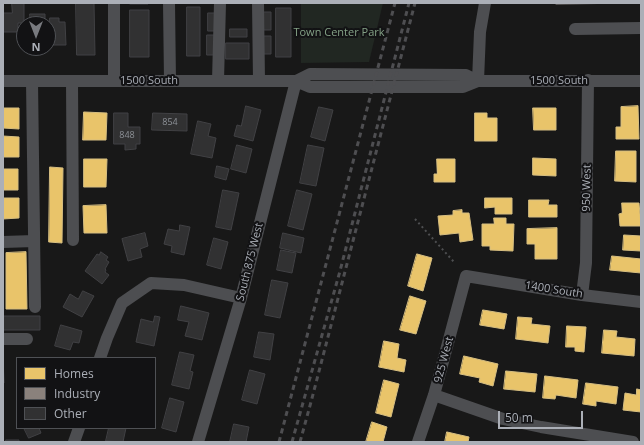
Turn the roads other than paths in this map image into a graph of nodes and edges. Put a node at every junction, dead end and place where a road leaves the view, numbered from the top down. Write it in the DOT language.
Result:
graph roads {
  1 [pos="114,3"];
  2 [pos="170,3"];
  3 [pos="220,3"];
  4 [pos="258,3"];
  5 [pos="485,3"];
  6 [pos="641,28"];
  7 [pos="575,29"];
  8 [pos="588,80"];
  9 [pos="3,81"];
  10 [pos="32,81"];
  11 [pos="72,81"];
  12 [pos="114,81"];
  13 [pos="170,81"];
  14 [pos="218,81"];
  15 [pos="259,81"];
  16 [pos="296,81"];
  17 [pos="478,81"];
  18 [pos="641,81"];
  19 [pos="73,240"];
  20 [pos="34,241"];
  21 [pos="3,242"];
  22 [pos="466,276"];
  23 [pos="582,295"];
  24 [pos="241,298"];
  25 [pos="641,302"];
  26 [pos="35,307"];
  27 [pos="3,339"];
  28 [pos="27,339"];
  29 [pos="100,357"];
  30 [pos="434,396"];
  31 [pos="78,429"];
  32 [pos="74,442"];
  33 [pos="198,442"];
  34 [pos="418,442"];
  35 [pos="633,442"];
  1 -- 12 [label="street"];
  2 -- 13 [label="street"];
  3 -- 14 [label="street"];
  4 -- 15 [label="street"];
  5 -- 17 [label="street"];
  6 -- 7 [label="street"];
  8 -- 17 [label="street, 1500 South"];
  8 -- 18 [label="street, 1500 South"];
  8 -- 23 [label="street, 950 West"];
  9 -- 10 [label="street, 1500 South"];
  10 -- 11 [label="street, 1500 South"];
  10 -- 20 [label="street"];
  11 -- 12 [label="street, 1500 South"];
  11 -- 19 [label="street"];
  12 -- 13 [label="street, 1500 South"];
  13 -- 14 [label="street, 1500 South"];
  14 -- 15 [label="street, 1500 South"];
  15 -- 16 [label="street, 1500 South"];
  16 -- 17 [label="street, 1500 South"];
  16 -- 24 [label="street, South 875 West"];
  20 -- 21 [label="street"];
  20 -- 26 [label="street"];
  22 -- 23 [label="street, 1400 South"];
  22 -- 30 [label="street, 925 West"];
  23 -- 25 [label="street, 1400 South"];
  24 -- 29 [label="street"];
  24 -- 33 [label="street, South 875 West"];
  27 -- 28 [label="street"];
  30 -- 34 [label="street, 925 West"];
  30 -- 35 [label="street"];
  31 -- 32 [label="street"];
}
